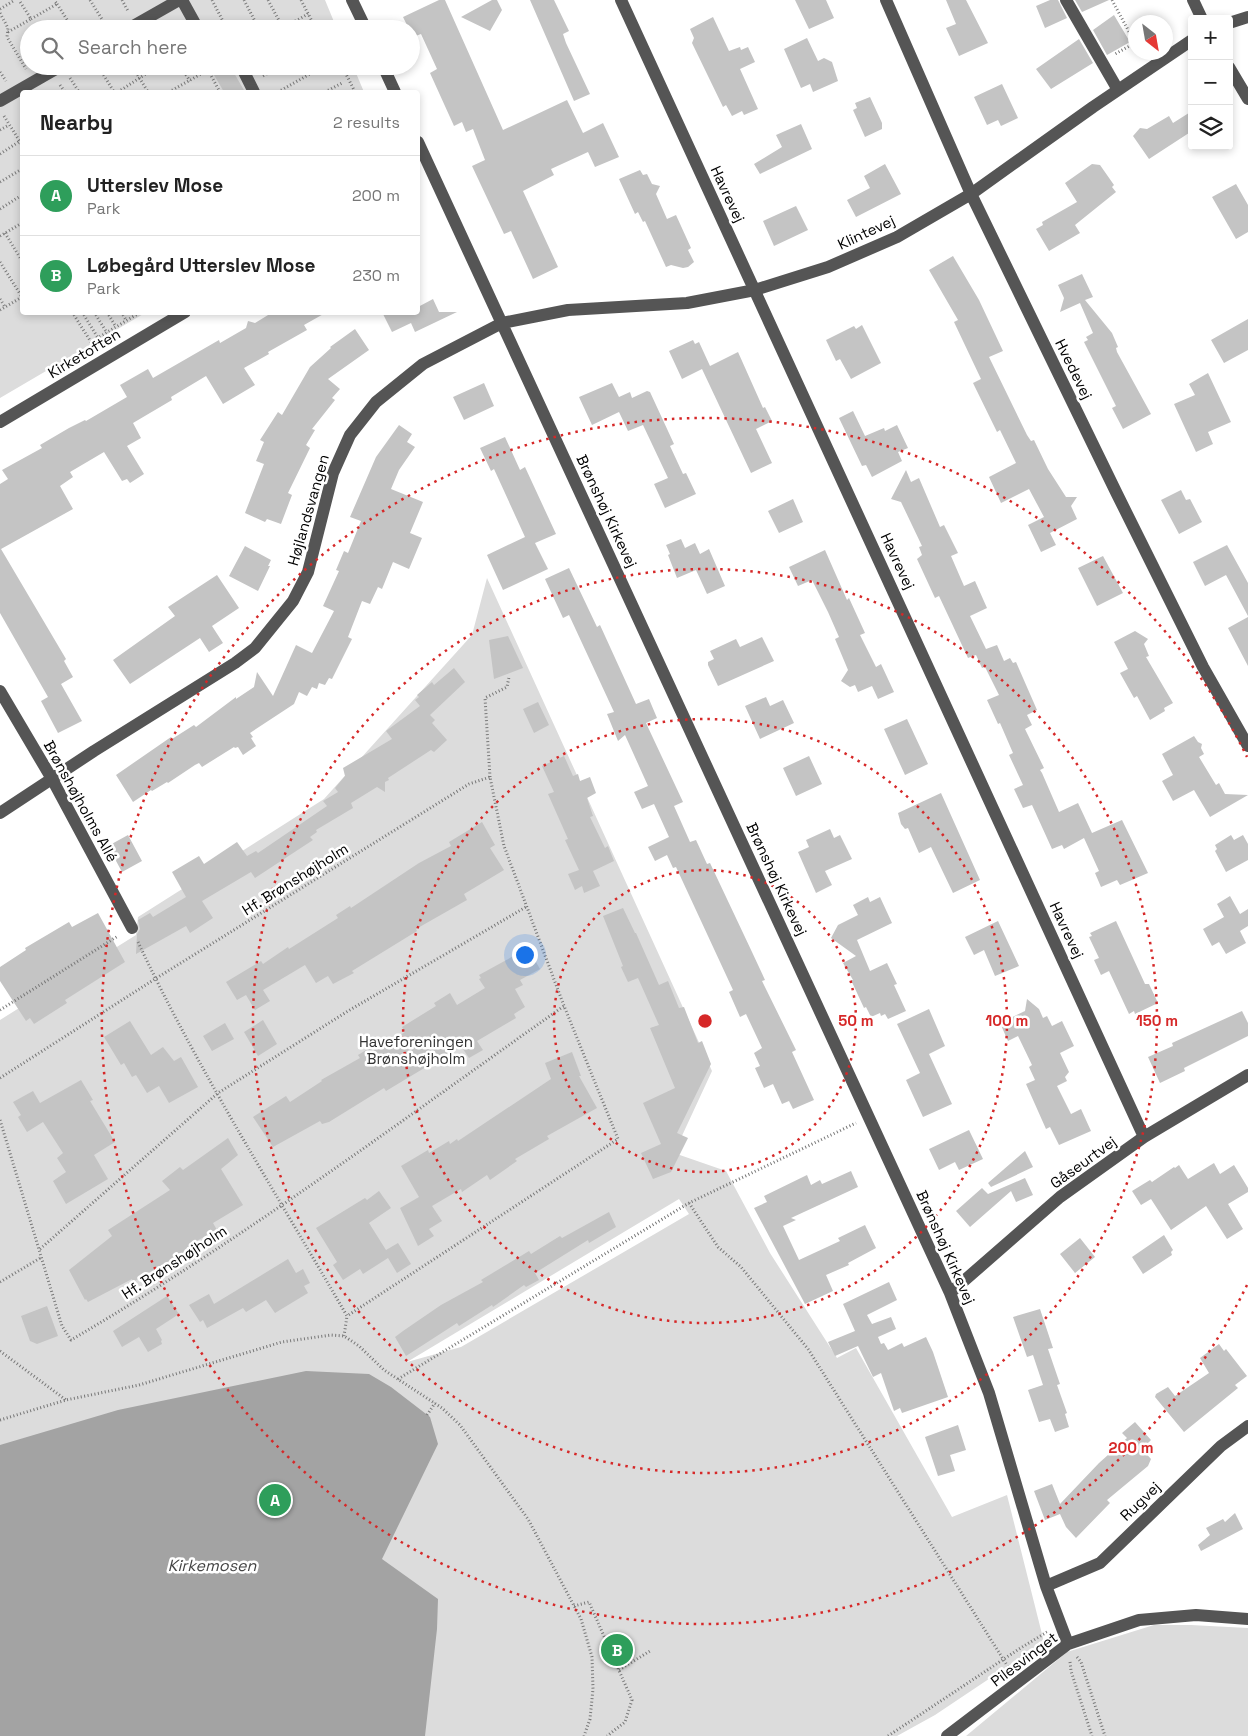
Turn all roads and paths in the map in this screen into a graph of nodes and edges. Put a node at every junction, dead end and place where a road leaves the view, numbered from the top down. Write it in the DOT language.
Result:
graph roads {
  1 [pos="15,0"];
  2 [pos="19,0"];
  3 [pos="54,0"];
  4 [pos="90,0"];
  5 [pos="181,0"];
  6 [pos="212,0"];
  7 [pos="244,0"];
  8 [pos="268,0"];
  9 [pos="301,0"];
  10 [pos="352,0"];
  11 [pos="621,0"];
  12 [pos="886,0"];
  13 [pos="1066,0"];
  14 [pos="1112,0"];
  15 [pos="1193,0"];
  16 [pos="56,4"];
  17 [pos="0,11"];
  18 [pos="308,14"];
  19 [pos="1200,15"];
  20 [pos="1248,17"];
  21 [pos="31,19"];
  22 [pos="67,20"];
  23 [pos="102,20"];
  24 [pos="144,20"];
  25 [pos="193,20"];
  26 [pos="222,20"];
  27 [pos="254,20"];
  28 [pos="278,20"];
  29 [pos="297,20"];
  30 [pos="311,20"];
  31 [pos="362,20"];
  32 [pos="1233,22"];
  33 [pos="20,25"];
  34 [pos="8,32"];
  35 [pos="1188,43"];
  36 [pos="20,58"];
  37 [pos="1102,61"];
  38 [pos="1233,74"];
  39 [pos="30,75"];
  40 [pos="45,75"];
  41 [pos="104,75"];
  42 [pos="137,75"];
  43 [pos="144,75"];
  44 [pos="186,75"];
  45 [pos="200,75"];
  46 [pos="211,75"];
  47 [pos="246,75"];
  48 [pos="308,75"];
  49 [pos="346,75"];
  50 [pos="387,75"];
  51 [pos="139,78"];
  52 [pos="34,81"];
  53 [pos="190,81"];
  54 [pos="342,82"];
  55 [pos="115,90"];
  56 [pos="119,90"];
  57 [pos="147,90"];
  58 [pos="173,90"];
  59 [pos="219,90"];
  60 [pos="253,90"];
  61 [pos="282,90"];
  62 [pos="328,90"];
  63 [pos="354,90"];
  64 [pos="394,90"];
  65 [pos="1118,90"];
  66 [pos="1248,99"];
  67 [pos="0,101"];
  68 [pos="0,109"];
  69 [pos="9,124"];
  70 [pos="0,130"];
  71 [pos="20,140"];
  72 [pos="20,144"];
  73 [pos="420,146"];
  74 [pos="0,154"];
  75 [pos="20,170"];
  76 [pos="0,182"];
  77 [pos="971,194"];
  78 [pos="20,196"];
  79 [pos="0,209"];
  80 [pos="20,223"];
  81 [pos="5,233"];
  82 [pos="0,236"];
  83 [pos="20,258"];
  84 [pos="0,262"];
  85 [pos="755,290"];
  86 [pos="20,294"];
  87 [pos="20,298"];
  88 [pos="0,299"];
  89 [pos="5,307"];
  90 [pos="0,310"];
  91 [pos="74,315"];
  92 [pos="84,315"];
  93 [pos="96,315"];
  94 [pos="109,315"];
  95 [pos="123,315"];
  96 [pos="135,315"];
  97 [pos="180,315"];
  98 [pos="126,320"];
  99 [pos="502,323"];
  100 [pos="116,327"];
  101 [pos="107,333"];
  102 [pos="98,338"];
  103 [pos="0,422"];
  104 [pos="508,676"];
  105 [pos="0,691"];
  106 [pos="1248,746"];
  107 [pos="490,777"];
  108 [pos="52,779"];
  109 [pos="0,812"];
  110 [pos="526,907"];
  111 [pos="132,928"];
  112 [pos="156,979"];
  113 [pos="564,1006"];
  114 [pos="0,1010"];
  115 [pos="1248,1075"];
  116 [pos="0,1078"];
  117 [pos="218,1094"];
  118 [pos="869,1117"];
  119 [pos="0,1120"];
  120 [pos="1144,1137"];
  121 [pos="689,1203"];
  122 [pos="282,1204"];
  123 [pos="40,1248"];
  124 [pos="42,1257"];
  125 [pos="0,1282"];
  126 [pos="950,1293"];
  127 [pos="347,1316"];
  128 [pos="344,1336"];
  129 [pos="0,1351"];
  130 [pos="398,1379"];
  131 [pos="66,1400"];
  132 [pos="434,1403"];
  133 [pos="427,1415"];
  134 [pos="0,1420"];
  135 [pos="1248,1426"];
  136 [pos="1046,1586"];
  137 [pos="574,1606"];
  138 [pos="1248,1619"];
  139 [pos="1061,1624"];
  140 [pos="1068,1644"];
  141 [pos="650,1651"];
  142 [pos="1004,1660"];
  143 [pos="619,1670"];
  144 [pos="1018,1683"];
  145 [pos="584,1736"];
  146 [pos="607,1736"];
  147 [pos="888,1736"];
  148 [pos="947,1736"];
  149 [pos="1092,1736"];
  150 [pos="1105,1736"];
  1 -- 17 [label="path"];
  2 -- 21 [label="path"];
  3 -- 16 [label="path"];
  4 -- 23 [label="path"];
  5 -- 24 [label="street"];
  5 -- 25 [label="street"];
  6 -- 26 [label="path"];
  7 -- 27 [label="path"];
  8 -- 28 [label="path"];
  9 -- 18 [label="path"];
  10 -- 31 [label="street"];
  11 -- 85 [label="street, Havrevej"];
  12 -- 77 [label="street, Hvedevej"];
  13 -- 37 [label="street"];
  14 -- 37 [label="path"];
  15 -- 19 [label="street"];
  16 -- 21 [label="path"];
  16 -- 22 [label="path"];
  17 -- 34 [label="path"];
  18 -- 29 [label="path"];
  18 -- 30 [label="path"];
  20 -- 32 [label="street"];
  33 -- 34 [label="path"];
  34 -- 36 [label="path"];
  35 -- 65 [label="street, Klintevej"];
  37 -- 65 [label="street"];
  38 -- 66 [label="street"];
  39 -- 52 [label="path"];
  40 -- 52 [label="street"];
  41 -- 55 [label="path"];
  42 -- 51 [label="path"];
  43 -- 51 [label="path"];
  44 -- 53 [label="path"];
  45 -- 53 [label="path"];
  46 -- 59 [label="path"];
  47 -- 60 [label="street"];
  48 -- 61 [label="path"];
  49 -- 63 [label="path"];
  50 -- 64 [label="street"];
  51 -- 56 [label="path"];
  51 -- 57 [label="path"];
  52 -- 67 [label="street"];
  53 -- 58 [label="path"];
  54 -- 62 [label="path"];
  65 -- 77 [label="street, Klintevej"];
  68 -- 69 [label="path"];
  69 -- 70 [label="path"];
  69 -- 71 [label="path"];
  72 -- 74 [label="path"];
  73 -- 99 [label="street, Brønshøj Kirkevej"];
  75 -- 76 [label="path"];
  77 -- 85 [label="street, Klintevej"];
  77 -- 106 [label="street, Hvedevej"];
  78 -- 79 [label="path"];
  80 -- 81 [label="path"];
  81 -- 82 [label="path"];
  81 -- 83 [label="path"];
  84 -- 86 [label="path"];
  85 -- 99 [label="street, Klintevej"];
  85 -- 120 [label="street, Havrevej"];
  87 -- 89 [label="path"];
  88 -- 89 [label="path"];
  89 -- 90 [label="path"];
  91 -- 102 [label="path"];
  92 -- 102 [label="path"];
  93 -- 101 [label="path"];
  94 -- 100 [label="path"];
  95 -- 98 [label="path"];
  96 -- 98 [label="path"];
  97 -- 103 [label="street, Kirketoften"];
  98 -- 100 [label="path"];
  99 -- 108 [label="street, Højlandsvangen"];
  99 -- 118 [label="street, Brønshøj Kirkevej"];
  100 -- 101 [label="path"];
  101 -- 102 [label="path"];
  104 -- 107 [label="path"];
  105 -- 108 [label="street, Brønshøjholms Allé"];
  107 -- 110 [label="path"];
  107 -- 112 [label="path, Hf. Brønshøjholm"];
  108 -- 109 [label="street, Højlandsvangen"];
  108 -- 111 [label="street, Brønshøjholms Allé"];
  110 -- 113 [label="path"];
  110 -- 117 [label="path"];
  111 -- 112 [label="path"];
  111 -- 114 [label="path"];
  112 -- 116 [label="path, Hf. Brønshøjholm"];
  112 -- 117 [label="path"];
  113 -- 122 [label="path, Hf. Brønshøjholm"];
  113 -- 127 [label="path"];
  115 -- 120 [label="street, Gåseurtvej"];
  117 -- 122 [label="path"];
  117 -- 123 [label="path"];
  118 -- 121 [label="path"];
  118 -- 126 [label="street, Brønshøj Kirkevej"];
  119 -- 123 [label="path, Hf. Brønshøjholm"];
  120 -- 126 [label="street, Gåseurtvej"];
  121 -- 130 [label="path"];
  121 -- 142 [label="path"];
  122 -- 124 [label="path, Hf. Brønshøjholm"];
  122 -- 127 [label="path"];
  123 -- 124 [label="path, Hf. Brønshøjholm"];
  124 -- 125 [label="path"];
  126 -- 136 [label="street, Brønshøj Kirkevej"];
  127 -- 128 [label="path"];
  128 -- 130 [label="path"];
  128 -- 131 [label="path"];
  129 -- 131 [label="path"];
  130 -- 132 [label="path"];
  131 -- 134 [label="path"];
  132 -- 133 [label="path"];
  132 -- 137 [label="path"];
  135 -- 136 [label="street, Rugvej"];
  136 -- 139 [label="street, Brønshøj Kirkevej"];
  137 -- 143 [label="path"];
  137 -- 145 [label="path"];
  138 -- 140 [label="street, Pilesvinget"];
  139 -- 140 [label="street, Brønshøj Kirkevej"];
  139 -- 142 [label="path"];
  140 -- 144 [label="street, Pilesvinget"];
  140 -- 149 [label="path"];
  140 -- 150 [label="path"];
  141 -- 143 [label="path"];
  142 -- 144 [label="path"];
  142 -- 147 [label="path"];
  143 -- 146 [label="path"];
  144 -- 148 [label="street, Pilesvinget"];
}
